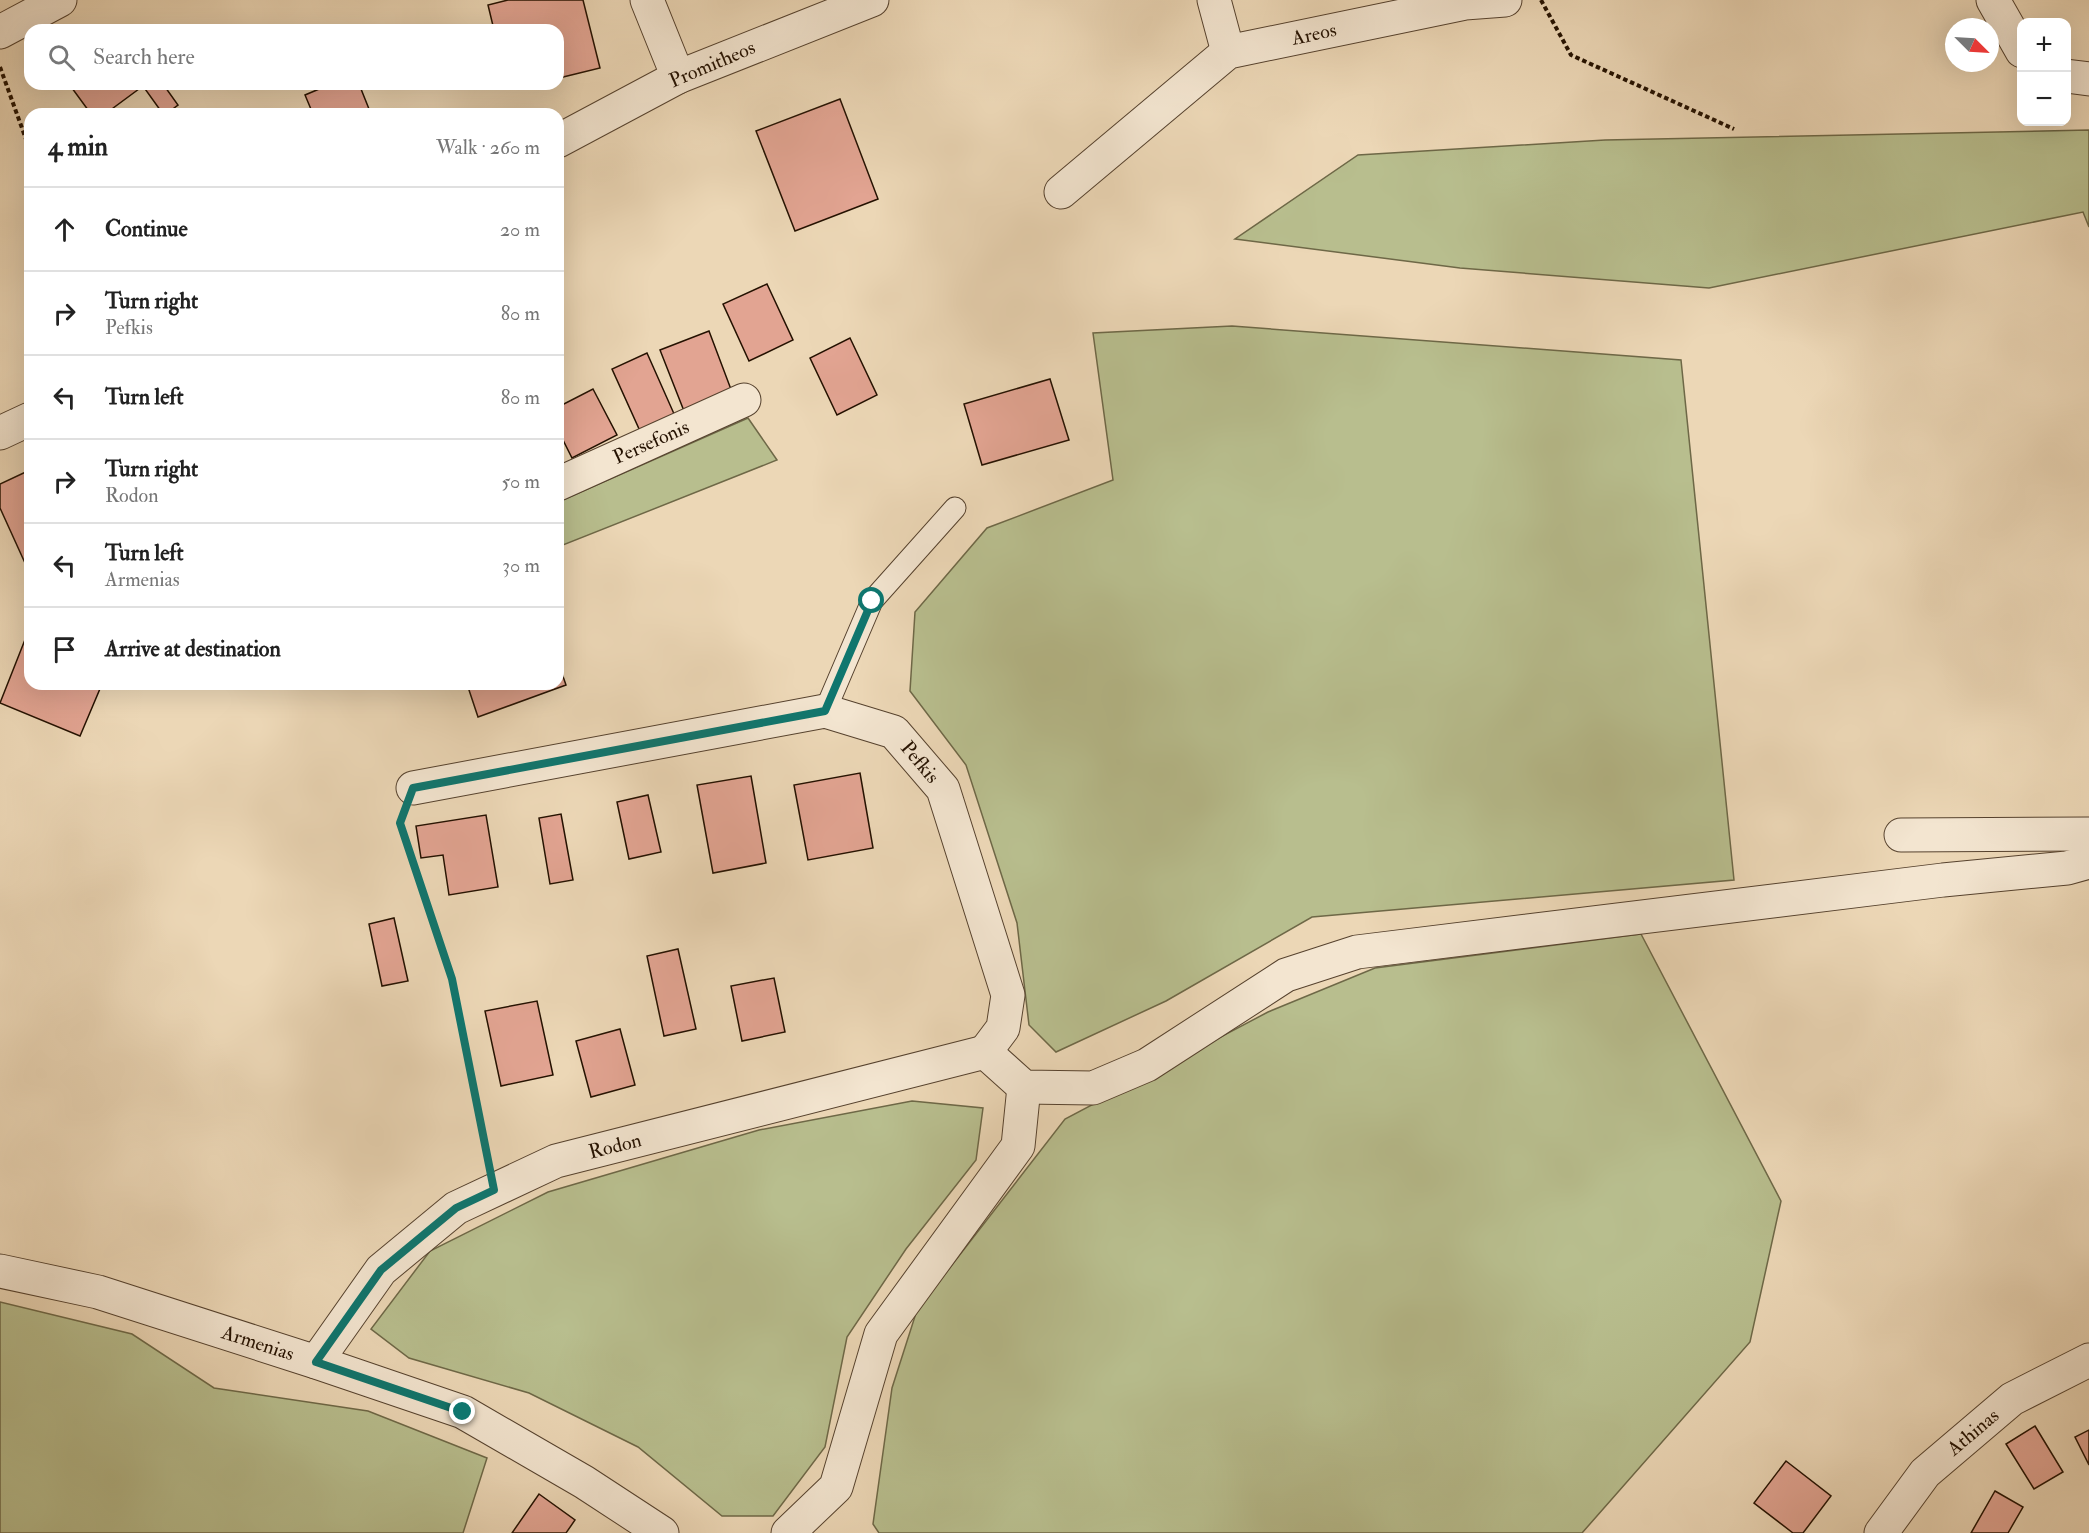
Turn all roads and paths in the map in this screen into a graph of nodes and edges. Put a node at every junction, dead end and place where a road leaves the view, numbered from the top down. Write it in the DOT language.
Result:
graph roads {
  1 [pos="60,0"];
  2 [pos="647,0"];
  3 [pos="872,0"];
  4 [pos="1214,0"];
  5 [pos="1505,0"];
  6 [pos="1542,0"];
  7 [pos="1993,0"];
  8 [pos="0,32"];
  9 [pos="2017,42"];
  10 [pos="1228,52"];
  11 [pos="0,67"];
  12 [pos="678,77"];
  13 [pos="2071,77"];
  14 [pos="2089,79"];
  15 [pos="1734,129"];
  16 [pos="24,134"];
  17 [pos="564,138"];
  18 [pos="1061,192"];
  19 [pos="744,400"];
  20 [pos="24,422"];
  21 [pos="0,433"];
  22 [pos="564,481"];
  23 [pos="955,508"];
  24 [pos="825,711"];
  25 [pos="413,788"];
  26 [pos="2089,834"];
  27 [pos="1901,836"];
  28 [pos="2089,862"];
  29 [pos="985,1052"];
  30 [pos="1024,1087"];
  31 [pos="494,1190"];
  32 [pos="1,1268"];
  33 [pos="2089,1360"];
  34 [pos="316,1362"];
  35 [pos="662,1533"];
  36 [pos="788,1533"];
  37 [pos="1881,1533"];
  1 -- 8 [label="street"];
  2 -- 12 [label="street"];
  3 -- 12 [label="street, Promitheos"];
  4 -- 10 [label="street"];
  5 -- 10 [label="street, Areos"];
  6 -- 15 [label="path"];
  7 -- 9 [label="street"];
  10 -- 18 [label="street, Areos"];
  11 -- 16 [label="path"];
  12 -- 17 [label="street, Promitheos"];
  13 -- 14 [label="street"];
  19 -- 22 [label="street, Persefonis"];
  20 -- 21 [label="street"];
  23 -- 24 [label="lane"];
  24 -- 25 [label="street, Pefkis"];
  24 -- 29 [label="street, Pefkis"];
  25 -- 31 [label="path"];
  26 -- 27 [label="street"];
  28 -- 30 [label="street"];
  29 -- 30 [label="street"];
  29 -- 31 [label="street, Rodon"];
  30 -- 36 [label="street"];
  31 -- 34 [label="street, Rodon"];
  32 -- 34 [label="street, Armenias"];
  33 -- 37 [label="street, Athinas"];
  34 -- 35 [label="street, Armenias"];
}
